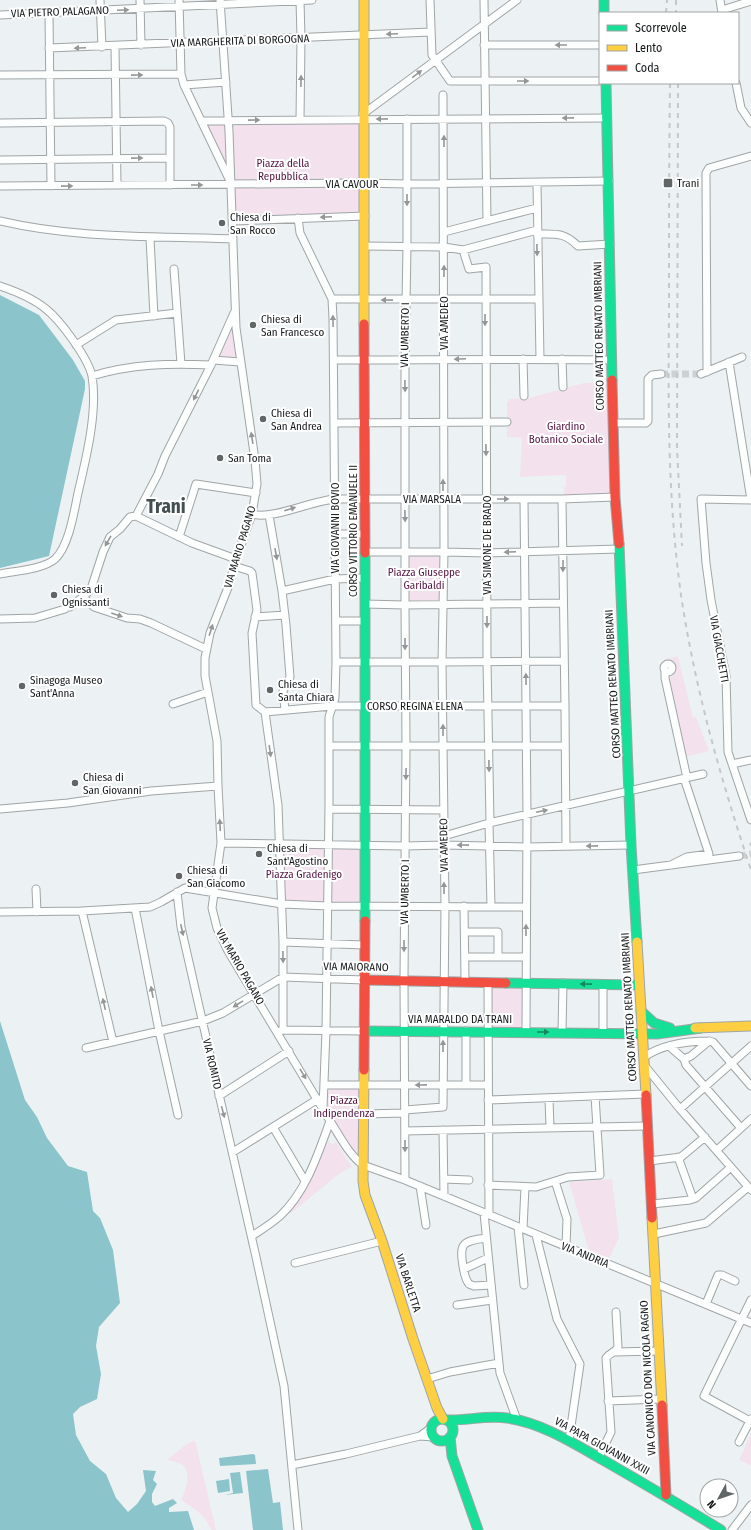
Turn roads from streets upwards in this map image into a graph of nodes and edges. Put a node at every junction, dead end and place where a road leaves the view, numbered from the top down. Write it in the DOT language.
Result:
graph roads {
  1 [pos="100,0"];
  2 [pos="140,0"];
  3 [pos="300,0"];
  4 [pos="312,0"];
  5 [pos="364,0"];
  6 [pos="430,0"];
  7 [pos="484,0"];
  8 [pos="517,0"];
  9 [pos="604,0"];
  10 [pos="720,0"];
  11 [pos="751,1"];
  12 [pos="179,3"];
  13 [pos="221,3"];
  14 [pos="140,9"];
  15 [pos="101,11"];
  16 [pos="604,12"];
  17 [pos="722,12"];
  18 [pos="49,14"];
  19 [pos="0,15"];
  20 [pos="483,25"];
  21 [pos="431,32"];
  22 [pos="364,36"];
  23 [pos="301,38"];
  24 [pos="223,41"];
  25 [pos="180,42"];
  26 [pos="484,45"];
  27 [pos="599,45"];
  28 [pos="115,46"];
  29 [pos="141,46"];
  30 [pos="102,47"];
  31 [pos="50,48"];
  32 [pos="436,60"];
  33 [pos="181,74"];
  34 [pos="0,75"];
  35 [pos="50,75"];
  36 [pos="115,75"];
  37 [pos="484,81"];
  38 [pos="599,81"];
  39 [pos="226,82"];
  40 [pos="606,84"];
  41 [pos="736,84"];
  42 [pos="184,85"];
  43 [pos="443,95"];
  44 [pos="363,117"];
  45 [pos="607,118"];
  46 [pos="407,119"];
  47 [pos="444,119"];
  48 [pos="484,119"];
  49 [pos="229,120"];
  50 [pos="300,120"];
  51 [pos="201,121"];
  52 [pos="116,122"];
  53 [pos="0,123"];
  54 [pos="50,123"];
  55 [pos="751,123"];
  56 [pos="751,156"];
  57 [pos="170,158"];
  58 [pos="116,159"];
  59 [pos="0,160"];
  60 [pos="51,160"];
  61 [pos="609,181"];
  62 [pos="365,183"];
  63 [pos="485,183"];
  64 [pos="536,183"];
  65 [pos="231,184"];
  66 [pos="407,184"];
  67 [pos="444,184"];
  68 [pos="117,185"];
  69 [pos="170,185"];
  70 [pos="0,186"];
  71 [pos="51,186"];
  72 [pos="537,208"];
  73 [pos="364,216"];
  74 [pos="298,218"];
  75 [pos="487,220"];
  76 [pos="0,221"];
  77 [pos="233,221"];
  78 [pos="444,232"];
  79 [pos="537,232"];
  80 [pos="150,238"];
  81 [pos="233,239"];
  82 [pos="610,244"];
  83 [pos="364,246"];
  84 [pos="407,246"];
  85 [pos="444,247"];
  86 [pos="463,250"];
  87 [pos="174,269"];
  88 [pos="0,286"];
  89 [pos="332,299"];
  90 [pos="365,299"];
  91 [pos="444,299"];
  92 [pos="486,299"];
  93 [pos="538,299"];
  94 [pos="406,300"];
  95 [pos="235,311"];
  96 [pos="177,313"];
  97 [pos="154,316"];
  98 [pos="76,345"];
  99 [pos="742,357"];
  100 [pos="485,359"];
  101 [pos="523,359"];
  102 [pos="540,359"];
  103 [pos="562,359"];
  104 [pos="334,360"];
  105 [pos="364,360"];
  106 [pos="405,360"];
  107 [pos="444,360"];
  108 [pos="611,360"];
  109 [pos="212,362"];
  110 [pos="240,362"];
  111 [pos="729,362"];
  112 [pos="181,364"];
  113 [pos="660,374"];
  114 [pos="92,376"];
  115 [pos="563,387"];
  116 [pos="524,396"];
  117 [pos="365,422"];
  118 [pos="406,422"];
  119 [pos="444,422"];
  120 [pos="485,422"];
  121 [pos="507,422"];
  122 [pos="334,423"];
  123 [pos="613,423"];
  124 [pos="256,493"];
  125 [pos="615,497"];
  126 [pos="335,499"];
  127 [pos="364,499"];
  128 [pos="404,499"];
  129 [pos="443,499"];
  130 [pos="487,499"];
  131 [pos="524,499"];
  132 [pos="562,499"];
  133 [pos="751,500"];
  134 [pos="252,514"];
  135 [pos="269,515"];
  136 [pos="136,516"];
  137 [pos="335,534"];
  138 [pos="365,534"];
  139 [pos="179,537"];
  140 [pos="619,549"];
  141 [pos="563,550"];
  142 [pos="524,551"];
  143 [pos="365,552"];
  144 [pos="405,552"];
  145 [pos="444,552"];
  146 [pos="487,553"];
  147 [pos="235,562"];
  148 [pos="0,574"];
  149 [pos="365,578"];
  150 [pos="335,579"];
  151 [pos="282,590"];
  152 [pos="83,597"];
  153 [pos="562,603"];
  154 [pos="365,604"];
  155 [pos="444,604"];
  156 [pos="486,604"];
  157 [pos="525,604"];
  158 [pos="405,605"];
  159 [pos="285,615"];
  160 [pos="255,617"];
  161 [pos="0,619"];
  162 [pos="336,621"];
  163 [pos="365,621"];
  164 [pos="206,649"];
  165 [pos="564,660"];
  166 [pos="487,661"];
  167 [pos="525,661"];
  168 [pos="336,662"];
  169 [pos="365,662"];
  170 [pos="405,662"];
  171 [pos="442,662"];
  172 [pos="665,671"];
  173 [pos="208,692"];
  174 [pos="173,704"];
  175 [pos="406,705"];
  176 [pos="488,705"];
  177 [pos="526,705"];
  178 [pos="332,706"];
  179 [pos="364,706"];
  180 [pos="443,706"];
  181 [pos="565,706"];
  182 [pos="285,710"];
  183 [pos="265,712"];
  184 [pos="330,746"];
  185 [pos="365,746"];
  186 [pos="406,746"];
  187 [pos="443,746"];
  188 [pos="488,746"];
  189 [pos="526,746"];
  190 [pos="565,746"];
  191 [pos="751,760"];
  192 [pos="732,764"];
  193 [pos="703,774"];
  194 [pos="685,778"];
  195 [pos="218,786"];
  196 [pos="630,790"];
  197 [pos="565,806"];
  198 [pos="0,809"];
  199 [pos="329,809"];
  200 [pos="365,809"];
  201 [pos="406,810"];
  202 [pos="443,810"];
  203 [pos="527,814"];
  204 [pos="751,820"];
  205 [pos="490,822"];
  206 [pos="444,836"];
  207 [pos="221,843"];
  208 [pos="279,844"];
  209 [pos="329,844"];
  210 [pos="365,845"];
  211 [pos="444,845"];
  212 [pos="632,845"];
  213 [pos="405,846"];
  214 [pos="490,846"];
  215 [pos="566,846"];
  216 [pos="527,847"];
  217 [pos="739,856"];
  218 [pos="671,865"];
  219 [pos="633,870"];
  220 [pos="36,889"];
  221 [pos="177,892"];
  222 [pos="214,892"];
  223 [pos="282,904"];
  224 [pos="365,905"];
  225 [pos="328,906"];
  226 [pos="404,906"];
  227 [pos="444,906"];
  228 [pos="464,906"];
  229 [pos="491,907"];
  230 [pos="526,907"];
  231 [pos="135,908"];
  232 [pos="82,911"];
  233 [pos="0,912"];
  234 [pos="37,912"];
  235 [pos="464,932"];
  236 [pos="283,942"];
  237 [pos="326,943"];
  238 [pos="364,945"];
  239 [pos="465,957"];
  240 [pos="498,957"];
  241 [pos="526,957"];
  242 [pos="283,977"];
  243 [pos="327,978"];
  244 [pos="364,980"];
  245 [pos="404,980"];
  246 [pos="444,981"];
  247 [pos="465,981"];
  248 [pos="488,982"];
  249 [pos="526,983"];
  250 [pos="563,984"];
  251 [pos="602,984"];
  252 [pos="639,985"];
  253 [pos="254,994"];
  254 [pos="641,1011"];
  255 [pos="203,1021"];
  256 [pos="751,1026"];
  257 [pos="670,1028"];
  258 [pos="701,1028"];
  259 [pos="160,1031"];
  260 [pos="280,1031"];
  261 [pos="326,1031"];
  262 [pos="364,1031"];
  263 [pos="404,1031"];
  264 [pos="443,1031"];
  265 [pos="466,1031"];
  266 [pos="488,1031"];
  267 [pos="526,1032"];
  268 [pos="562,1032"];
  269 [pos="603,1032"];
  270 [pos="643,1033"];
  271 [pos="657,1034"];
  272 [pos="113,1042"];
  273 [pos="711,1042"];
  274 [pos="669,1046"];
  275 [pos="751,1046"];
  276 [pos="86,1048"];
  277 [pos="289,1051"];
  278 [pos="684,1059"];
  279 [pos="644,1061"];
  280 [pos="732,1064"];
  281 [pos="324,1085"];
  282 [pos="363,1085"];
  283 [pos="443,1085"];
  284 [pos="466,1085"];
  285 [pos="488,1085"];
  286 [pos="405,1086"];
  287 [pos="751,1086"];
  288 [pos="705,1087"];
  289 [pos="646,1094"];
  290 [pos="219,1096"];
  291 [pos="595,1096"];
  292 [pos="549,1098"];
  293 [pos="318,1099"];
  294 [pos="488,1100"];
  295 [pos="323,1108"];
  296 [pos="680,1109"];
  297 [pos="405,1112"];
  298 [pos="364,1114"];
  299 [pos="178,1115"];
  300 [pos="330,1122"];
  301 [pos="750,1122"];
  302 [pos="647,1126"];
  303 [pos="273,1127"];
  304 [pos="597,1127"];
  305 [pos="550,1128"];
  306 [pos="741,1128"];
  307 [pos="443,1130"];
  308 [pos="488,1130"];
  309 [pos="405,1131"];
  310 [pos="705,1137"];
  311 [pos="717,1150"];
  312 [pos="233,1152"];
  313 [pos="678,1158"];
  314 [pos="649,1161"];
  315 [pos="363,1165"];
  316 [pos="731,1167"];
  317 [pos="444,1179"];
  318 [pos="405,1180"];
  319 [pos="470,1180"];
  320 [pos="305,1181"];
  321 [pos="555,1181"];
  322 [pos="488,1185"];
  323 [pos="420,1186"];
  324 [pos="525,1187"];
  325 [pos="749,1188"];
  326 [pos="444,1196"];
  327 [pos="693,1198"];
  328 [pos="652,1204"];
  329 [pos="486,1214"];
  330 [pos="426,1225"];
  331 [pos="521,1228"];
  332 [pos="654,1234"];
  333 [pos="536,1235"];
  334 [pos="252,1236"];
  335 [pos="486,1238"];
  336 [pos="382,1241"];
  337 [pos="566,1247"];
  338 [pos="488,1258"];
  339 [pos="295,1264"];
  340 [pos="464,1269"];
  341 [pos="735,1280"];
  342 [pos="655,1283"];
  343 [pos="491,1284"];
  344 [pos="524,1285"];
  345 [pos="492,1300"];
  346 [pos="751,1300"];
  347 [pos="706,1304"];
  348 [pos="457,1305"];
  349 [pos="616,1312"];
  350 [pos="741,1319"];
  351 [pos="751,1323"];
  352 [pos="658,1351"];
  353 [pos="614,1352"];
  354 [pos="499,1363"];
  355 [pos="427,1379"];
  356 [pos="661,1399"];
  357 [pos="608,1401"];
  358 [pos="517,1420"];
  359 [pos="460,1421"];
  360 [pos="750,1422"];
  361 [pos="440,1429"];
  362 [pos="569,1440"];
  363 [pos="739,1442"];
  364 [pos="599,1457"];
  365 [pos="292,1465"];
  366 [pos="666,1495"];
  367 [pos="751,1505"];
  368 [pos="298,1530"];
  369 [pos="478,1530"];
  370 [pos="721,1530"];
  371 [pos="732,1530"];
  1 -- 15 [label="street"];
  2 -- 14 [label="street"];
  3 -- 4 [label="street, VIA PIETRO PALAGANO"];
  3 -- 13 [label="street, VIA PIETRO PALAGANO"];
  3 -- 23 [label="street"];
  5 -- 22 [label="street"];
  6 -- 21 [label="street"];
  7 -- 20 [label="street"];
  8 -- 20 [label="street"];
  9 -- 16 [label="street"];
  10 -- 17 [label="street"];
  11 -- 17 [label="street"];
  12 -- 13 [label="street, VIA PIETRO PALAGANO"];
  12 -- 14 [label="street, VIA PIETRO PALAGANO"];
  12 -- 25 [label="street"];
  13 -- 24 [label="street"];
  15 -- 14 [label="street, VIA PIETRO PALAGANO, one-way"];
  14 -- 29 [label="street"];
  15 -- 18 [label="street, VIA PIETRO PALAGANO"];
  15 -- 30 [label="street"];
  18 -- 19 [label="street, VIA PIETRO PALAGANO"];
  18 -- 31 [label="street"];
  20 -- 26 [label="street"];
  20 -- 32 [label="street"];
  21 -- 22 [label="street, VIA MARGHERITA DI BORGOGNA, one-way"];
  21 -- 32 [label="street"];
  22 -- 23 [label="street, VIA MARGHERITA DI BORGOGNA"];
  22 -- 44 [label="street"];
  23 -- 24 [label="street, VIA MARGHERITA DI BORGOGNA"];
  50 -- 23 [label="street, one-way"];
  24 -- 25 [label="street, VIA MARGHERITA DI BORGOGNA"];
  24 -- 39 [label="street"];
  25 -- 29 [label="street, VIA MARGHERITA DI BORGOGNA"];
  25 -- 33 [label="street"];
  27 -- 26 [label="street, one-way"];
  26 -- 37 [label="street"];
  28 -- 29 [label="street, VIA MARGHERITA DI BORGOGNA"];
  28 -- 30 [label="street, VIA MARGHERITA DI BORGOGNA"];
  28 -- 36 [label="street"];
  30 -- 31 [label="street, VIA MARGHERITA DI BORGOGNA, one-way"];
  31 -- 35 [label="street"];
  32 -- 37 [label="street"];
  44 -- 32 [label="street, one-way"];
  36 -- 33 [label="street, one-way"];
  33 -- 42 [label="street"];
  34 -- 35 [label="street"];
  35 -- 36 [label="street"];
  35 -- 54 [label="street"];
  36 -- 52 [label="street"];
  37 -- 38 [label="street, one-way"];
  37 -- 48 [label="street"];
  39 -- 42 [label="street"];
  39 -- 49 [label="street"];
  40 -- 45 [label="street, CORSO MATTEO RENATO IMBRIANI"];
  41 -- 55 [label="street"];
  42 -- 51 [label="street"];
  43 -- 47 [label="street, VIA AMEDEO"];
  46 -- 44 [label="street, one-way"];
  44 -- 50 [label="street"];
  44 -- 62 [label="street"];
  45 -- 48 [label="street, one-way"];
  45 -- 61 [label="street, CORSO MATTEO RENATO IMBRIANI"];
  46 -- 47 [label="street"];
  46 -- 66 [label="street, VIA UMBERTO I"];
  47 -- 48 [label="street"];
  67 -- 47 [label="street, VIA AMEDEO, one-way"];
  48 -- 63 [label="street"];
  49 -- 50 [label="street, one-way"];
  49 -- 51 [label="street"];
  49 -- 65 [label="street"];
  51 -- 65 [label="street"];
  52 -- 54 [label="street"];
  52 -- 57 [label="street"];
  52 -- 58 [label="street"];
  53 -- 54 [label="street"];
  54 -- 60 [label="street"];
  56 -- 111 [label="street"];
  58 -- 57 [label="street, one-way"];
  57 -- 69 [label="street"];
  58 -- 60 [label="street"];
  58 -- 68 [label="street"];
  59 -- 60 [label="street"];
  60 -- 71 [label="street"];
  61 -- 64 [label="street, VIA CAVOUR"];
  61 -- 82 [label="street, CORSO MATTEO RENATO IMBRIANI"];
  62 -- 65 [label="street, VIA CAVOUR"];
  62 -- 66 [label="street, VIA CAVOUR"];
  62 -- 73 [label="street"];
  63 -- 64 [label="street, VIA CAVOUR"];
  63 -- 67 [label="street, VIA CAVOUR"];
  63 -- 75 [label="street"];
  64 -- 72 [label="street"];
  69 -- 65 [label="street, VIA CAVOUR, one-way"];
  65 -- 77 [label="street"];
  66 -- 67 [label="street, VIA CAVOUR"];
  66 -- 84 [label="street, VIA UMBERTO I, one-way"];
  67 -- 78 [label="street, VIA AMEDEO"];
  68 -- 69 [label="street, VIA CAVOUR"];
  71 -- 68 [label="street, VIA CAVOUR, one-way"];
  70 -- 71 [label="street, VIA CAVOUR"];
  72 -- 75 [label="street"];
  72 -- 79 [label="street"];
  73 -- 74 [label="street, one-way"];
  73 -- 83 [label="street, CORSO VITTORIO EMANUELE II"];
  74 -- 77 [label="street"];
  74 -- 89 [label="street, VIA GIOVANNI BOVIO"];
  75 -- 78 [label="street"];
  76 -- 80 [label="street"];
  77 -- 81 [label="street"];
  78 -- 85 [label="street, VIA AMEDEO"];
  79 -- 82 [label="street"];
  79 -- 86 [label="street"];
  79 -- 93 [label="street, one-way"];
  80 -- 81 [label="street"];
  80 -- 97 [label="street"];
  81 -- 95 [label="street"];
  82 -- 108 [label="street, CORSO MATTEO RENATO IMBRIANI"];
  83 -- 84 [label="street"];
  83 -- 90 [label="street, CORSO VITTORIO EMANUELE II"];
  84 -- 85 [label="street"];
  84 -- 94 [label="street, VIA UMBERTO I"];
  85 -- 86 [label="street"];
  91 -- 85 [label="street, VIA AMEDEO, one-way"];
  86 -- 92 [label="street, VIA SIMONE DE BRADO"];
  87 -- 96 [label="street"];
  88 -- 98 [label="street"];
  89 -- 90 [label="street"];
  104 -- 89 [label="street, VIA GIOVANNI BOVIO, one-way"];
  94 -- 90 [label="street, one-way"];
  90 -- 105 [label="street, CORSO VITTORIO EMANUELE II"];
  91 -- 92 [label="street"];
  91 -- 94 [label="street"];
  91 -- 107 [label="street, VIA AMEDEO"];
  92 -- 93 [label="street"];
  92 -- 100 [label="street, VIA SIMONE DE BRADO, one-way"];
  93 -- 102 [label="street"];
  94 -- 106 [label="street, VIA UMBERTO I"];
  95 -- 109 [label="street"];
  95 -- 110 [label="street, VIA MARIO PAGANO"];
  96 -- 97 [label="street"];
  96 -- 112 [label="street"];
  97 -- 98 [label="street"];
  98 -- 114 [label="street"];
  99 -- 111 [label="street"];
  100 -- 101 [label="street"];
  100 -- 107 [label="street, one-way"];
  100 -- 120 [label="street, VIA SIMONE DE BRADO"];
  101 -- 102 [label="street"];
  101 -- 116 [label="street"];
  102 -- 103 [label="street"];
  103 -- 108 [label="street"];
  103 -- 115 [label="street"];
  104 -- 105 [label="street"];
  104 -- 122 [label="street, VIA GIOVANNI BOVIO"];
  105 -- 106 [label="street"];
  105 -- 117 [label="street, CORSO VITTORIO EMANUELE II"];
  106 -- 107 [label="street"];
  106 -- 118 [label="street, VIA UMBERTO I, one-way"];
  107 -- 119 [label="street, VIA AMEDEO"];
  108 -- 123 [label="street, CORSO MATTEO RENATO IMBRIANI"];
  109 -- 110 [label="street"];
  109 -- 112 [label="street"];
  109 -- 136 [label="street, one-way"];
  124 -- 110 [label="street, VIA MARIO PAGANO, one-way"];
  111 -- 133 [label="street"];
  112 -- 114 [label="street"];
  113 -- 123 [label="street"];
  114 -- 148 [label="street"];
  117 -- 118 [label="street"];
  117 -- 122 [label="street"];
  117 -- 127 [label="street, CORSO VITTORIO EMANUELE II"];
  118 -- 119 [label="street"];
  118 -- 128 [label="street, VIA UMBERTO I"];
  119 -- 120 [label="street"];
  129 -- 119 [label="street, VIA AMEDEO, one-way"];
  120 -- 121 [label="street"];
  120 -- 130 [label="street, VIA SIMONE DE BRADO, one-way"];
  122 -- 126 [label="street, VIA GIOVANNI BOVIO"];
  123 -- 125 [label="street, CORSO MATTEO RENATO IMBRIANI"];
  124 -- 134 [label="street, VIA MARIO PAGANO"];
  124 -- 139 [label="street"];
  125 -- 132 [label="street, VIA MARSALA"];
  125 -- 140 [label="street, CORSO MATTEO RENATO IMBRIANI"];
  126 -- 127 [label="street, VIA MARSALA"];
  135 -- 126 [label="street, VIA MARSALA, one-way"];
  126 -- 137 [label="street, VIA GIOVANNI BOVIO"];
  127 -- 128 [label="street, VIA MARSALA"];
  127 -- 138 [label="street, CORSO VITTORIO EMANUELE II"];
  128 -- 129 [label="street, VIA MARSALA"];
  128 -- 144 [label="street, VIA UMBERTO I, one-way"];
  129 -- 130 [label="street, VIA MARSALA"];
  129 -- 145 [label="street, VIA AMEDEO"];
  130 -- 131 [label="street, VIA MARSALA, one-way"];
  130 -- 146 [label="street, VIA SIMONE DE BRADO"];
  131 -- 132 [label="street, VIA MARSALA"];
  131 -- 142 [label="street"];
  132 -- 141 [label="street"];
  133 -- 192 [label="street, VIA GIACCHETTI"];
  134 -- 135 [label="street, VIA MARSALA"];
  134 -- 147 [label="street, VIA MARIO PAGANO"];
  135 -- 151 [label="street, one-way"];
  136 -- 139 [label="street"];
  136 -- 152 [label="street, one-way"];
  137 -- 138 [label="street"];
  137 -- 150 [label="street, VIA GIOVANNI BOVIO"];
  138 -- 143 [label="street, CORSO VITTORIO EMANUELE II"];
  139 -- 147 [label="street"];
  140 -- 141 [label="street"];
  140 -- 196 [label="street, CORSO MATTEO RENATO IMBRIANI"];
  141 -- 142 [label="street"];
  141 -- 153 [label="street, one-way"];
  142 -- 146 [label="street, one-way"];
  142 -- 157 [label="street"];
  143 -- 144 [label="street"];
  143 -- 149 [label="street, CORSO VITTORIO EMANUELE II"];
  144 -- 145 [label="street"];
  144 -- 158 [label="street"];
  145 -- 146 [label="street"];
  145 -- 155 [label="street"];
  146 -- 156 [label="street, VIA SIMONE DE BRADO"];
  147 -- 160 [label="street"];
  164 -- 147 [label="street, VIA MARIO PAGANO, one-way"];
  149 -- 150 [label="street"];
  149 -- 154 [label="street, CORSO VITTORIO EMANUELE II"];
  150 -- 151 [label="street"];
  150 -- 162 [label="street, VIA GIOVANNI BOVIO"];
  151 -- 159 [label="street"];
  152 -- 161 [label="street"];
  152 -- 164 [label="street, one-way"];
  153 -- 157 [label="street"];
  153 -- 165 [label="street"];
  154 -- 158 [label="street"];
  154 -- 163 [label="street, CORSO VITTORIO EMANUELE II"];
  155 -- 156 [label="street"];
  155 -- 158 [label="street"];
  155 -- 171 [label="street, VIA AMEDEO"];
  156 -- 157 [label="street"];
  156 -- 166 [label="street, VIA SIMONE DE BRADO, one-way"];
  157 -- 167 [label="street"];
  158 -- 170 [label="street, VIA UMBERTO I, one-way"];
  159 -- 160 [label="street"];
  159 -- 182 [label="street"];
  160 -- 183 [label="street"];
  162 -- 163 [label="street"];
  162 -- 168 [label="street, VIA GIOVANNI BOVIO"];
  163 -- 169 [label="street, CORSO VITTORIO EMANUELE II"];
  164 -- 173 [label="street, VIA MARIO PAGANO"];
  165 -- 167 [label="street"];
  165 -- 181 [label="street"];
  166 -- 167 [label="street"];
  166 -- 171 [label="street"];
  166 -- 176 [label="street, VIA SIMONE DE BRADO"];
  177 -- 167 [label="street, one-way"];
  168 -- 169 [label="street"];
  168 -- 178 [label="street, VIA GIOVANNI BOVIO"];
  169 -- 170 [label="street"];
  169 -- 179 [label="street, CORSO VITTORIO EMANUELE II"];
  170 -- 171 [label="street"];
  170 -- 175 [label="street, VIA UMBERTO I"];
  171 -- 180 [label="street, VIA AMEDEO"];
  172 -- 194 [label="street"];
  173 -- 174 [label="street"];
  173 -- 195 [label="street, VIA MARIO PAGANO"];
  175 -- 179 [label="street, CORSO REGINA ELENA"];
  175 -- 180 [label="street, CORSO REGINA ELENA"];
  175 -- 186 [label="street, VIA UMBERTO I"];
  176 -- 177 [label="street, CORSO REGINA ELENA"];
  176 -- 180 [label="street, CORSO REGINA ELENA"];
  176 -- 188 [label="street, VIA SIMONE DE BRADO"];
  177 -- 181 [label="street, CORSO REGINA ELENA"];
  177 -- 189 [label="street"];
  178 -- 179 [label="street, CORSO REGINA ELENA"];
  178 -- 182 [label="street, CORSO REGINA ELENA"];
  178 -- 184 [label="street, VIA GIOVANNI BOVIO"];
  179 -- 185 [label="street, CORSO VITTORIO EMANUELE II"];
  187 -- 180 [label="street, VIA AMEDEO, one-way"];
  181 -- 190 [label="street"];
  182 -- 183 [label="street, CORSO REGINA ELENA"];
  183 -- 208 [label="street, one-way"];
  184 -- 185 [label="street"];
  184 -- 199 [label="street, VIA GIOVANNI BOVIO"];
  185 -- 186 [label="street"];
  185 -- 200 [label="street, CORSO VITTORIO EMANUELE II"];
  186 -- 187 [label="street"];
  186 -- 201 [label="street, VIA UMBERTO I, one-way"];
  187 -- 188 [label="street"];
  187 -- 202 [label="street, VIA AMEDEO"];
  188 -- 189 [label="street"];
  188 -- 205 [label="street, VIA SIMONE DE BRADO, one-way"];
  189 -- 190 [label="street"];
  189 -- 203 [label="street"];
  190 -- 197 [label="street"];
  191 -- 192 [label="street"];
  192 -- 204 [label="street, VIA GIACCHETTI"];
  193 -- 194 [label="street"];
  194 -- 196 [label="street"];
  194 -- 218 [label="street"];
  195 -- 198 [label="street"];
  207 -- 195 [label="street, VIA MARIO PAGANO, one-way"];
  196 -- 197 [label="street"];
  196 -- 212 [label="street, CORSO MATTEO RENATO IMBRIANI"];
  203 -- 197 [label="street, one-way"];
  197 -- 215 [label="street"];
  199 -- 200 [label="street"];
  199 -- 209 [label="street, VIA GIOVANNI BOVIO"];
  200 -- 201 [label="street"];
  200 -- 210 [label="street, CORSO VITTORIO EMANUELE II"];
  201 -- 202 [label="street"];
  201 -- 213 [label="street, VIA UMBERTO I"];
  202 -- 206 [label="street, VIA AMEDEO"];
  203 -- 205 [label="street"];
  203 -- 216 [label="street"];
  205 -- 206 [label="street"];
  205 -- 214 [label="street, VIA SIMONE DE BRADO"];
  206 -- 211 [label="street, VIA AMEDEO"];
  207 -- 208 [label="street"];
  207 -- 222 [label="street, VIA MARIO PAGANO"];
  208 -- 209 [label="street"];
  208 -- 223 [label="street"];
  209 -- 210 [label="street"];
  209 -- 225 [label="street"];
  210 -- 213 [label="street"];
  210 -- 224 [label="street"];
  211 -- 213 [label="street"];
  214 -- 211 [label="street, one-way"];
  227 -- 211 [label="street, VIA AMEDEO, one-way"];
  212 -- 215 [label="street, one-way"];
  212 -- 219 [label="street, CORSO MATTEO RENATO IMBRIANI"];
  213 -- 226 [label="street, VIA UMBERTO I"];
  214 -- 216 [label="street"];
  214 -- 229 [label="street, VIA SIMONE DE BRADO"];
  215 -- 216 [label="street"];
  216 -- 230 [label="street"];
  217 -- 218 [label="street"];
  218 -- 219 [label="street"];
  219 -- 252 [label="street, CORSO MATTEO RENATO IMBRIANI"];
  220 -- 234 [label="street"];
  221 -- 222 [label="street"];
  221 -- 231 [label="street"];
  221 -- 255 [label="street, VIA ROMITO, one-way"];
  222 -- 223 [label="street"];
  222 -- 253 [label="street, VIA MARIO PAGANO"];
  223 -- 225 [label="street"];
  223 -- 236 [label="street"];
  224 -- 225 [label="street"];
  224 -- 226 [label="street"];
  224 -- 238 [label="street"];
  225 -- 237 [label="street"];
  226 -- 227 [label="street"];
  226 -- 245 [label="street, VIA UMBERTO I, one-way"];
  227 -- 228 [label="street"];
  227 -- 246 [label="street, VIA AMEDEO"];
  228 -- 229 [label="street"];
  228 -- 235 [label="street"];
  229 -- 230 [label="street"];
  241 -- 230 [label="street, one-way"];
  231 -- 232 [label="street"];
  259 -- 231 [label="street, one-way"];
  232 -- 234 [label="street"];
  272 -- 232 [label="street, one-way"];
  233 -- 234 [label="street"];
  235 -- 239 [label="street"];
  235 -- 240 [label="street"];
  236 -- 237 [label="street"];
  236 -- 242 [label="street, one-way"];
  237 -- 238 [label="street"];
  237 -- 243 [label="street"];
  238 -- 244 [label="street"];
  239 -- 240 [label="street"];
  239 -- 247 [label="street"];
  240 -- 241 [label="street"];
  241 -- 249 [label="street"];
  242 -- 243 [label="street, VIA MAIORANO"];
  242 -- 253 [label="street"];
  242 -- 260 [label="street"];
  243 -- 244 [label="street, VIA MAIORANO"];
  243 -- 261 [label="street"];
  244 -- 245 [label="street, VIA MAIORANO"];
  244 -- 262 [label="street"];
  245 -- 246 [label="street, VIA MAIORANO"];
  245 -- 263 [label="street, VIA UMBERTO I"];
  246 -- 247 [label="street, VIA MAIORANO"];
  246 -- 264 [label="street, VIA AMEDEO"];
  247 -- 248 [label="street, VIA MAIORANO"];
  248 -- 249 [label="street, VIA MAIORANO"];
  248 -- 266 [label="street"];
  249 -- 250 [label="street, VIA MAIORANO"];
  249 -- 267 [label="street"];
  251 -- 250 [label="street, VIA MAIORANO, one-way"];
  250 -- 268 [label="street"];
  251 -- 252 [label="street, VIA MAIORANO"];
  251 -- 269 [label="street"];
  252 -- 254 [label="street, CORSO MATTEO RENATO IMBRIANI"];
  253 -- 255 [label="street, one-way"];
  253 -- 260 [label="street, VIA MARIO PAGANO"];
  254 -- 257 [label="street"];
  254 -- 270 [label="street, CORSO MATTEO RENATO IMBRIANI"];
  255 -- 259 [label="street"];
  255 -- 290 [label="street, VIA ROMITO"];
  256 -- 258 [label="street"];
  257 -- 258 [label="street"];
  257 -- 270 [label="street"];
  258 -- 271 [label="street"];
  259 -- 272 [label="street"];
  259 -- 299 [label="street"];
  260 -- 261 [label="street, VIA MARALDO DA TRANI"];
  260 -- 277 [label="street, VIA MARIO PAGANO"];
  261 -- 262 [label="street, VIA MARALDO DA TRANI"];
  261 -- 281 [label="street"];
  262 -- 263 [label="street, VIA MARALDO DA TRANI"];
  262 -- 282 [label="street"];
  263 -- 264 [label="street, VIA MARALDO DA TRANI"];
  263 -- 286 [label="street, VIA UMBERTO I"];
  264 -- 265 [label="street, VIA MARALDO DA TRANI"];
  283 -- 264 [label="street, VIA AMEDEO, one-way"];
  265 -- 266 [label="street, VIA MARALDO DA TRANI"];
  265 -- 284 [label="street"];
  266 -- 267 [label="street, VIA MARALDO DA TRANI"];
  266 -- 285 [label="street"];
  267 -- 268 [label="street, VIA MARALDO DA TRANI, one-way"];
  268 -- 269 [label="street, VIA MARALDO DA TRANI"];
  269 -- 270 [label="street, VIA MARALDO DA TRANI"];
  270 -- 271 [label="street"];
  270 -- 279 [label="street, CORSO MATTEO RENATO IMBRIANI"];
  271 -- 279 [label="street"];
  272 -- 276 [label="street"];
  273 -- 274 [label="street"];
  273 -- 278 [label="street"];
  273 -- 280 [label="street"];
  274 -- 278 [label="street"];
  274 -- 279 [label="street"];
  275 -- 280 [label="street"];
  277 -- 290 [label="street"];
  277 -- 293 [label="street, VIA MARIO PAGANO, one-way"];
  278 -- 288 [label="street"];
  279 -- 289 [label="street, CORSO MATTEO RENATO IMBRIANI"];
  279 -- 296 [label="street"];
  280 -- 287 [label="street"];
  280 -- 288 [label="street"];
  281 -- 282 [label="street"];
  281 -- 295 [label="street"];
  282 -- 286 [label="street"];
  282 -- 298 [label="street"];
  283 -- 284 [label="street"];
  283 -- 286 [label="street, one-way"];
  283 -- 297 [label="street, VIA AMEDEO"];
  284 -- 285 [label="street"];
  285 -- 294 [label="street"];
  286 -- 297 [label="street, VIA UMBERTO I"];
  288 -- 296 [label="street"];
  288 -- 306 [label="street"];
  289 -- 291 [label="street"];
  289 -- 302 [label="street, CORSO MATTEO RENATO IMBRIANI"];
  290 -- 312 [label="street, VIA ROMITO, one-way"];
  291 -- 292 [label="street"];
  291 -- 304 [label="street"];
  292 -- 294 [label="street"];
  292 -- 305 [label="street"];
  293 -- 295 [label="street, VIA MARIO PAGANO"];
  293 -- 303 [label="street"];
  294 -- 308 [label="street"];
  295 -- 300 [label="street"];
  296 -- 310 [label="street"];
  297 -- 298 [label="street"];
  297 -- 309 [label="street, VIA UMBERTO I"];
  298 -- 315 [label="street"];
  300 -- 315 [label="street"];
  300 -- 320 [label="street"];
  301 -- 306 [label="street"];
  302 -- 304 [label="street"];
  302 -- 314 [label="street, CORSO MATTEO RENATO IMBRIANI"];
  303 -- 312 [label="street"];
  303 -- 320 [label="street"];
  304 -- 305 [label="street"];
  304 -- 321 [label="street"];
  305 -- 308 [label="street"];
  306 -- 311 [label="street"];
  307 -- 308 [label="street"];
  307 -- 309 [label="street"];
  307 -- 317 [label="street"];
  308 -- 322 [label="street"];
  309 -- 318 [label="street, VIA UMBERTO I, one-way"];
  310 -- 311 [label="street"];
  310 -- 313 [label="street"];
  311 -- 316 [label="street"];
  312 -- 334 [label="street, VIA ROMITO"];
  313 -- 314 [label="street"];
  313 -- 327 [label="street"];
  314 -- 328 [label="street, CORSO MATTEO RENATO IMBRIANI"];
  315 -- 318 [label="street, VIA ANDRIA"];
  315 -- 336 [label="street, VIA BARLETTA"];
  316 -- 325 [label="street"];
  316 -- 327 [label="street"];
  317 -- 319 [label="street"];
  317 -- 326 [label="street"];
  318 -- 323 [label="street, VIA ANDRIA"];
  320 -- 334 [label="street"];
  321 -- 324 [label="street"];
  321 -- 337 [label="street"];
  322 -- 324 [label="street"];
  322 -- 329 [label="street"];
  323 -- 326 [label="street, VIA ANDRIA"];
  323 -- 330 [label="street"];
  324 -- 331 [label="street"];
  325 -- 332 [label="street"];
  326 -- 329 [label="street, VIA ANDRIA"];
  327 -- 328 [label="street"];
  328 -- 332 [label="street, CORSO MATTEO RENATO IMBRIANI"];
  329 -- 331 [label="street, VIA ANDRIA"];
  329 -- 335 [label="street"];
  331 -- 333 [label="street, VIA ANDRIA"];
  331 -- 344 [label="street"];
  332 -- 342 [label="street, CORSO MATTEO RENATO IMBRIANI"];
  333 -- 337 [label="street, VIA ANDRIA"];
  333 -- 362 [label="street"];
  334 -- 365 [label="street, VIA ROMITO"];
  335 -- 338 [label="street"];
  335 -- 340 [label="street"];
  336 -- 339 [label="street"];
  336 -- 355 [label="street, VIA BARLETTA"];
  337 -- 342 [label="street, VIA ANDRIA"];
  338 -- 340 [label="street"];
  338 -- 343 [label="street"];
  340 -- 343 [label="street"];
  341 -- 347 [label="street"];
  342 -- 347 [label="street, VIA ANDRIA"];
  342 -- 352 [label="street, VIA CANONICO DON NICOLA RAGNO"];
  343 -- 345 [label="street"];
  345 -- 348 [label="street"];
  345 -- 354 [label="street"];
  346 -- 350 [label="street"];
  347 -- 350 [label="street, VIA ANDRIA"];
  349 -- 353 [label="street"];
  350 -- 351 [label="street, VIA ANDRIA"];
  350 -- 360 [label="street"];
  352 -- 353 [label="street"];
  352 -- 356 [label="street, VIA CANONICO DON NICOLA RAGNO"];
  353 -- 357 [label="street"];
  354 -- 355 [label="street"];
  354 -- 358 [label="street"];
  355 -- 361 [label="street, VIA BARLETTA"];
  356 -- 357 [label="street"];
  356 -- 366 [label="street, VIA CANONICO DON NICOLA RAGNO"];
  357 -- 364 [label="street"];
  358 -- 359 [label="street, VIA PAPA GIOVANNI XXIII"];
  358 -- 362 [label="street, VIA PAPA GIOVANNI XXIII"];
  359 -- 361 [label="street, VIA PAPA GIOVANNI XXIII"];
  359 -- 361 [label="street"];
  360 -- 363 [label="street"];
  361 -- 365 [label="street"];
  361 -- 369 [label="street"];
  362 -- 364 [label="street, VIA PAPA GIOVANNI XXIII"];
  364 -- 366 [label="street, VIA PAPA GIOVANNI XXIII"];
  365 -- 368 [label="street, VIA ROMITO"];
  366 -- 370 [label="street, VIA PAPA GIOVANNI XXIII"];
  367 -- 371 [label="street"];
}
